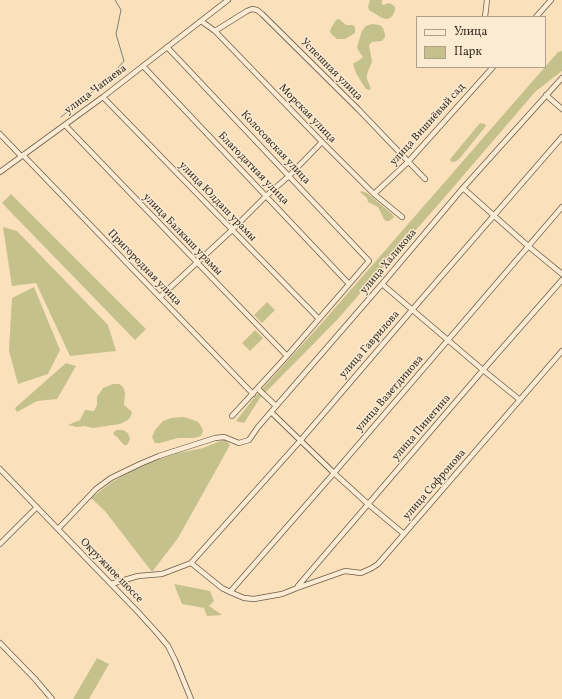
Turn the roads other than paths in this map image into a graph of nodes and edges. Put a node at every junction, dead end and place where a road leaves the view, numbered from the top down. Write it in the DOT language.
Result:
graph roads {
  1 [pos="228,0"];
  2 [pos="487,0"];
  3 [pos="551,0"];
  4 [pos="485,16"];
  5 [pos="537,16"];
  6 [pos="201,21"];
  7 [pos="215,31"];
  8 [pos="167,47"];
  9 [pos="143,66"];
  10 [pos="492,68"];
  11 [pos="562,78"];
  12 [pos="546,95"];
  13 [pos="103,97"];
  14 [pos="562,110"];
  15 [pos="65,125"];
  16 [pos="0,134"];
  17 [pos="562,137"];
  18 [pos="322,142"];
  19 [pos="22,156"];
  20 [pos="408,162"];
  21 [pos="0,172"];
  22 [pos="289,176"];
  23 [pos="425,179"];
  24 [pos="463,188"];
  25 [pos="374,194"];
  26 [pos="266,196"];
  27 [pos="562,207"];
  28 [pos="494,216"];
  29 [pos="402,217"];
  30 [pos="232,230"];
  31 [pos="528,246"];
  32 [pos="197,263"];
  33 [pos="562,274"];
  34 [pos="562,280"];
  35 [pos="350,284"];
  36 [pos="382,284"];
  37 [pos="160,297"];
  38 [pos="412,310"];
  39 [pos="319,319"];
  40 [pos="448,340"];
  41 [pos="562,351"];
  42 [pos="287,356"];
  43 [pos="483,370"];
  44 [pos="258,389"];
  45 [pos="253,394"];
  46 [pos="520,400"];
  47 [pos="276,406"];
  48 [pos="271,412"];
  49 [pos="232,416"];
  50 [pos="300,441"];
  51 [pos="0,469"];
  52 [pos="334,473"];
  53 [pos="368,504"];
  54 [pos="37,507"];
  55 [pos="58,529"];
  56 [pos="404,534"];
  57 [pos="0,544"];
  58 [pos="191,563"];
  59 [pos="111,584"];
  60 [pos="297,588"];
  61 [pos="230,592"];
  62 [pos="0,643"];
  63 [pos="52,699"];
  64 [pos="191,699"];
  1 -- 6 [label="street, улица Чапаева"];
  2 -- 4 [label="street"];
  3 -- 5 [label="street"];
  6 -- 7 [label="street, Морская улица"];
  6 -- 8 [label="street, улица Чапаева"];
  7 -- 18 [label="street, Морская улица"];
  7 -- 20 [label="street, Успешная улица"];
  8 -- 9 [label="street, улица Чапаева"];
  8 -- 22 [label="street, Колосовская улица"];
  9 -- 13 [label="street, улица Чапаева"];
  9 -- 26 [label="street, Благодатная улица"];
  10 -- 20 [label="street, улица Вишнёвый сад"];
  11 -- 12 [label="street, улица Халикова"];
  12 -- 14 [label="street"];
  12 -- 24 [label="street, улица Халикова"];
  13 -- 15 [label="street, улица Чапаева"];
  13 -- 30 [label="street, улица Юлдаш урамы"];
  15 -- 19 [label="street, улица Чапаева"];
  15 -- 32 [label="street, улица Балкыш урамы"];
  16 -- 19 [label="street, Пригородная улица"];
  17 -- 28 [label="street, улица Гаврилова"];
  18 -- 22 [label="street"];
  18 -- 25 [label="street, Морская улица"];
  19 -- 21 [label="street, улица Чапаева"];
  19 -- 37 [label="street, Пригородная улица"];
  20 -- 23 [label="street, Успешная улица"];
  20 -- 25 [label="street, улица Вишнёвый сад"];
  22 -- 26 [label="street"];
  22 -- 35 [label="street, Колосовская улица"];
  24 -- 28 [label="street"];
  24 -- 36 [label="street, улица Халикова"];
  25 -- 29 [label="street, Морская улица"];
  26 -- 30 [label="street"];
  26 -- 35 [label="street, Благодатная улица"];
  27 -- 31 [label="street, улица Вазетдинова"];
  28 -- 31 [label="street"];
  28 -- 38 [label="street, улица Гаврилова"];
  30 -- 32 [label="street"];
  30 -- 39 [label="street, улица Юлдаш урамы"];
  31 -- 33 [label="street"];
  31 -- 40 [label="street, улица Вазетдинова"];
  32 -- 37 [label="street"];
  32 -- 42 [label="street, улица Балкыш урамы"];
  34 -- 43 [label="street, улица Пинегина"];
  35 -- 39 [label="street"];
  36 -- 38 [label="street"];
  36 -- 47 [label="street, улица Халикова"];
  37 -- 45 [label="street, Пригородная улица"];
  38 -- 40 [label="street"];
  38 -- 50 [label="street, улица Гаврилова"];
  39 -- 42 [label="street"];
  40 -- 43 [label="street"];
  40 -- 52 [label="street, улица Вазетдинова"];
  41 -- 46 [label="street, улица Софронова"];
  42 -- 44 [label="street"];
  43 -- 46 [label="street"];
  43 -- 53 [label="street, улица Пинегина"];
  44 -- 45 [label="street"];
  44 -- 47 [label="street"];
  45 -- 49 [label="street"];
  46 -- 56 [label="street, улица Софронова"];
  47 -- 48 [label="street, улица Халикова"];
  48 -- 50 [label="street"];
  48 -- 55 [label="street, улица Халикова"];
  50 -- 52 [label="street"];
  50 -- 58 [label="street, улица Гаврилова"];
  51 -- 54 [label="street, Окружное шоссе"];
  52 -- 53 [label="street"];
  52 -- 61 [label="street, улица Вазетдинова"];
  53 -- 56 [label="street"];
  53 -- 60 [label="street, улица Пинегина"];
  54 -- 55 [label="street, Окружное шоссе"];
  54 -- 57 [label="street"];
  55 -- 59 [label="street, Окружное шоссе"];
  56 -- 60 [label="street, улица Софронова"];
  58 -- 59 [label="street"];
  58 -- 61 [label="street, улица Софронова"];
  59 -- 64 [label="street, Окружное шоссе"];
  60 -- 61 [label="street, улица Софронова"];
  62 -- 63 [label="street"];
}
